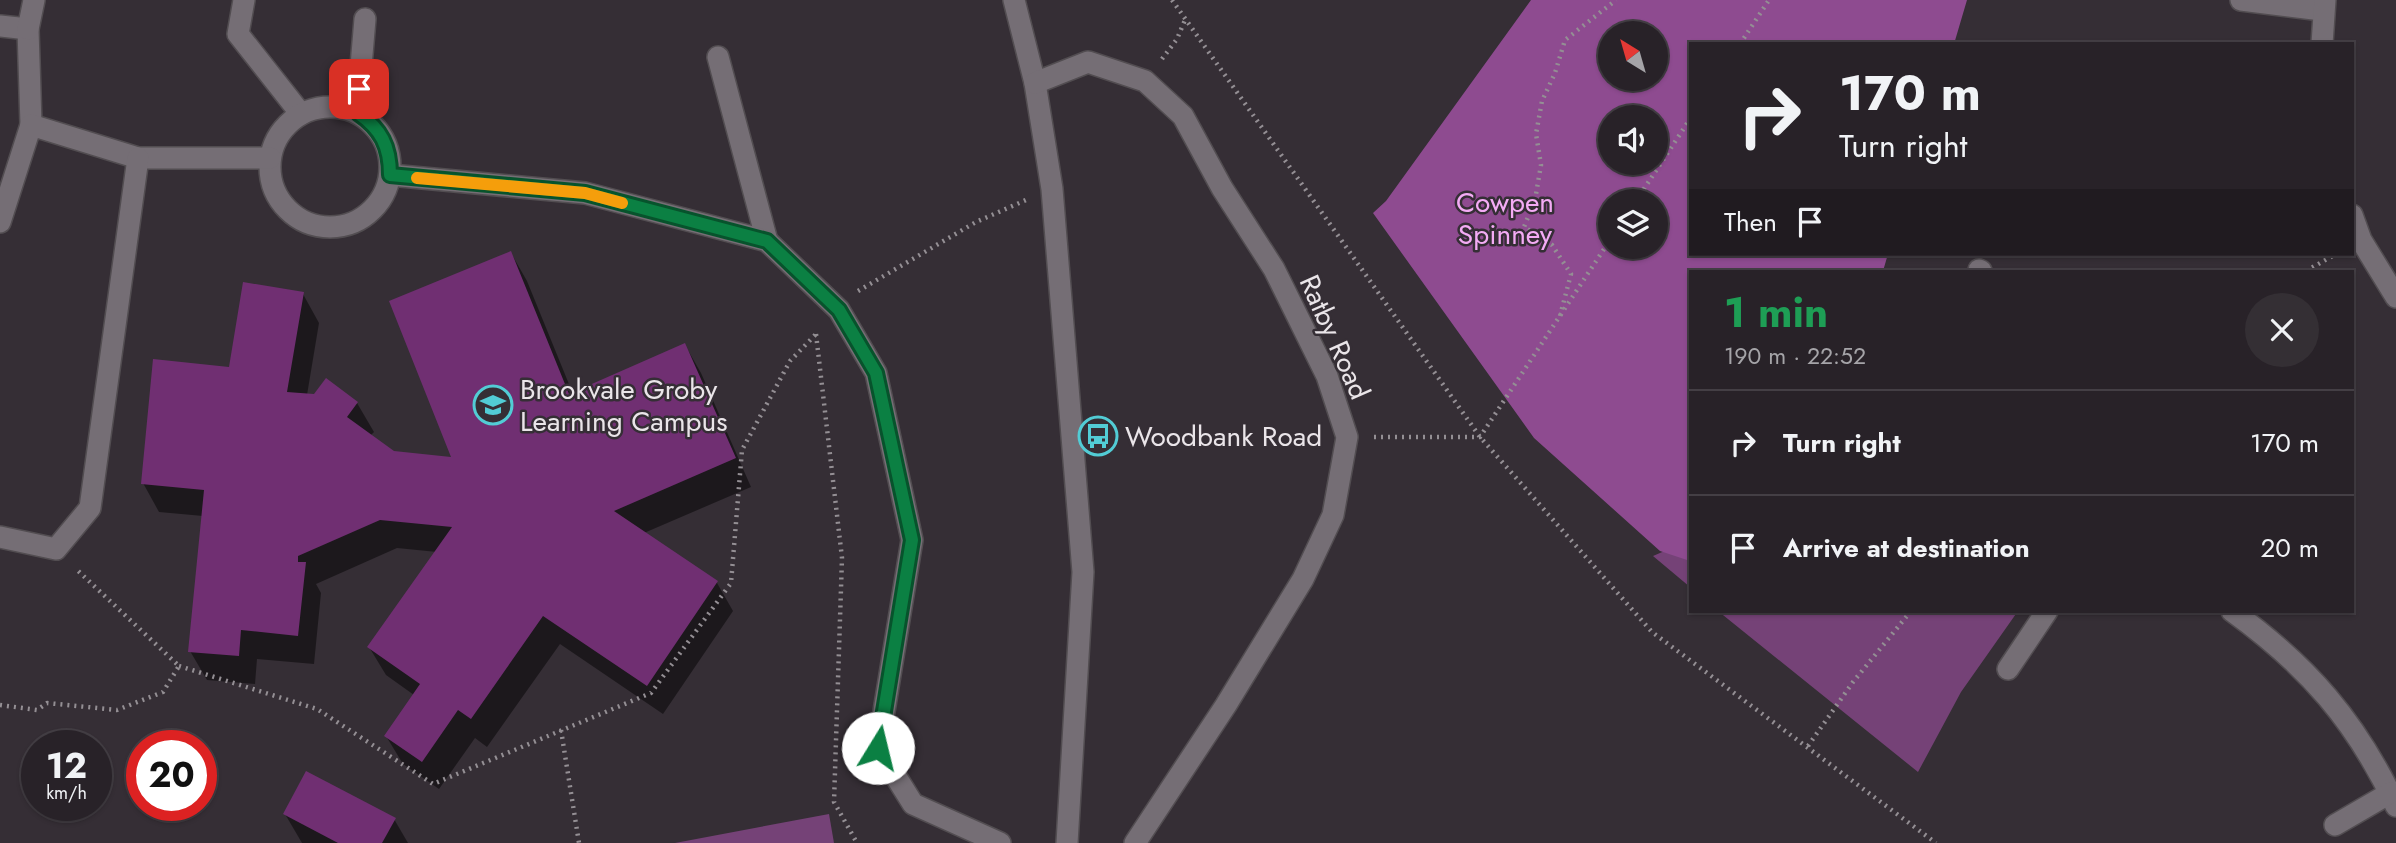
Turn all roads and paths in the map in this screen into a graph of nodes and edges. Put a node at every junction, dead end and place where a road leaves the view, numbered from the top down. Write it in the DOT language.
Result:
graph roads {
  1 [pos="34,0"];
  2 [pos="244,0"];
  3 [pos="1014,0"];
  4 [pos="1172,0"];
  5 [pos="1616,0"];
  6 [pos="1769,0"];
  7 [pos="2241,0"];
  8 [pos="2324,5"];
  9 [pos="365,19"];
  10 [pos="1185,20"];
  11 [pos="0,26"];
  12 [pos="27,29"];
  13 [pos="1177,39"];
  14 [pos="1741,42"];
  15 [pos="2322,42"];
  16 [pos="718,57"];
  17 [pos="1035,83"];
  18 [pos="358,113"];
  19 [pos="301,114"];
  20 [pos="1689,121"];
  21 [pos="31,125"];
  22 [pos="138,158"];
  23 [pos="270,159"];
  24 [pos="390,175"];
  25 [pos="1052,189"];
  26 [pos="1644,189"];
  27 [pos="2354,221"];
  28 [pos="0,222"];
  29 [pos="767,241"];
  30 [pos="2333,256"];
  31 [pos="1598,258"];
  32 [pos="2308,270"];
  33 [pos="2396,297"];
  34 [pos="839,310"];
  35 [pos="1560,316"];
  36 [pos="816,334"];
  37 [pos="1347,437"];
  38 [pos="1480,437"];
  39 [pos="0,537"];
  40 [pos="56,549"];
  41 [pos="1910,613"];
  42 [pos="2046,613"];
  43 [pos="2235,613"];
  44 [pos="179,666"];
  45 [pos="2008,669"];
  46 [pos="0,705"];
  47 [pos="561,730"];
  48 [pos="1808,746"];
  49 [pos="2393,800"];
  50 [pos="2335,825"];
  51 [pos="579,843"];
  52 [pos="857,843"];
  53 [pos="1000,843"];
  54 [pos="1067,843"];
  55 [pos="1135,843"];
  56 [pos="1936,843"];
  1 -- 12 [label="street"];
  2 -- 19 [label="street"];
  3 -- 17 [label="street"];
  4 -- 10 [label="path"];
  5 -- 35 [label="path"];
  6 -- 14 [label="path"];
  7 -- 8 [label="street"];
  8 -- 15 [label="street"];
  9 -- 18 [label="street"];
  10 -- 13 [label="path"];
  10 -- 38 [label="path"];
  11 -- 12 [label="street"];
  12 -- 21 [label="street"];
  16 -- 29 [label="street"];
  17 -- 25 [label="street"];
  17 -- 37 [label="street, Ratby Road"];
  18 -- 19 [label="street"];
  18 -- 24 [label="street"];
  19 -- 23 [label="street"];
  20 -- 26 [label="path"];
  21 -- 22 [label="street"];
  21 -- 28 [label="street"];
  22 -- 23 [label="street"];
  22 -- 40 [label="street"];
  23 -- 24 [label="street"];
  24 -- 29 [label="street"];
  25 -- 34 [label="path"];
  25 -- 54 [label="street"];
  27 -- 33 [label="street"];
  29 -- 34 [label="street"];
  30 -- 32 [label="path"];
  31 -- 35 [label="path"];
  34 -- 36 [label="path"];
  34 -- 53 [label="street"];
  35 -- 38 [label="path"];
  36 -- 47 [label="path"];
  36 -- 52 [label="path"];
  37 -- 38 [label="path"];
  37 -- 55 [label="street, Ratby Road"];
  38 -- 48 [label="path"];
  39 -- 40 [label="street"];
  40 -- 44 [label="path"];
  41 -- 48 [label="path"];
  42 -- 45 [label="street"];
  43 -- 49 [label="street"];
  44 -- 46 [label="path"];
  44 -- 47 [label="path"];
  47 -- 51 [label="path"];
  48 -- 56 [label="path"];
  49 -- 50 [label="street"];
}
